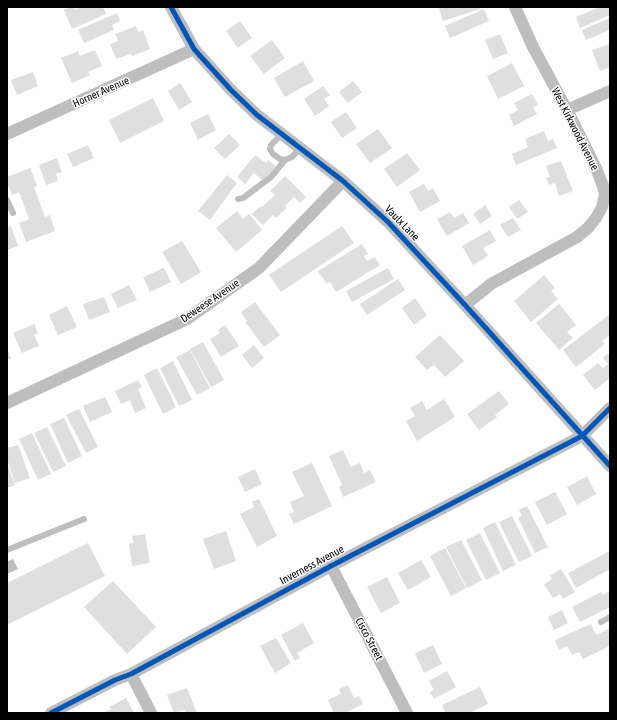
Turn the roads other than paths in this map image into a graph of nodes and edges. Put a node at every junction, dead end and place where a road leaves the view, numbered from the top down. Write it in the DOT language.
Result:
graph roads {
  1 [pos="171,7"];
  2 [pos="516,7"];
  3 [pos="194,50"];
  4 [pos="610,91"];
  5 [pos="567,110"];
  6 [pos="7,134"];
  7 [pos="282,134"];
  8 [pos="300,148"];
  9 [pos="285,160"];
  10 [pos="343,181"];
  11 [pos="238,199"];
  12 [pos="7,200"];
  13 [pos="13,213"];
  14 [pos="465,305"];
  15 [pos="7,402"];
  16 [pos="610,408"];
  17 [pos="582,436"];
  18 [pos="610,466"];
  19 [pos="84,519"];
  20 [pos="7,550"];
  21 [pos="331,566"];
  22 [pos="610,617"];
  23 [pos="601,622"];
  24 [pos="131,674"];
  25 [pos="51,713"];
  26 [pos="151,713"];
  27 [pos="407,713"];
  1 -- 3 [label="street, Vaulx Lane"];
  2 -- 5 [label="street, West Kirkwood Avenue"];
  3 -- 6 [label="street, Horner Avenue"];
  3 -- 7 [label="street, Vaulx Lane"];
  4 -- 5 [label="street"];
  5 -- 14 [label="street, West Kirkwood Avenue"];
  7 -- 8 [label="street, Vaulx Lane"];
  7 -- 9 [label="lane"];
  8 -- 9 [label="lane"];
  8 -- 10 [label="street, Vaulx Lane"];
  9 -- 11 [label="lane"];
  10 -- 14 [label="street, Vaulx Lane"];
  10 -- 15 [label="street, Deweese Avenue"];
  12 -- 13 [label="lane"];
  14 -- 17 [label="street, Vaulx Lane"];
  16 -- 17 [label="street, Inverness Avenue"];
  17 -- 18 [label="street, Vaulx Lane"];
  17 -- 21 [label="street, Inverness Avenue"];
  19 -- 20 [label="lane"];
  21 -- 24 [label="street, Inverness Avenue"];
  21 -- 27 [label="street, Cisco Street"];
  22 -- 23 [label="lane"];
  24 -- 25 [label="street, Inverness Avenue"];
  24 -- 26 [label="street"];
}
